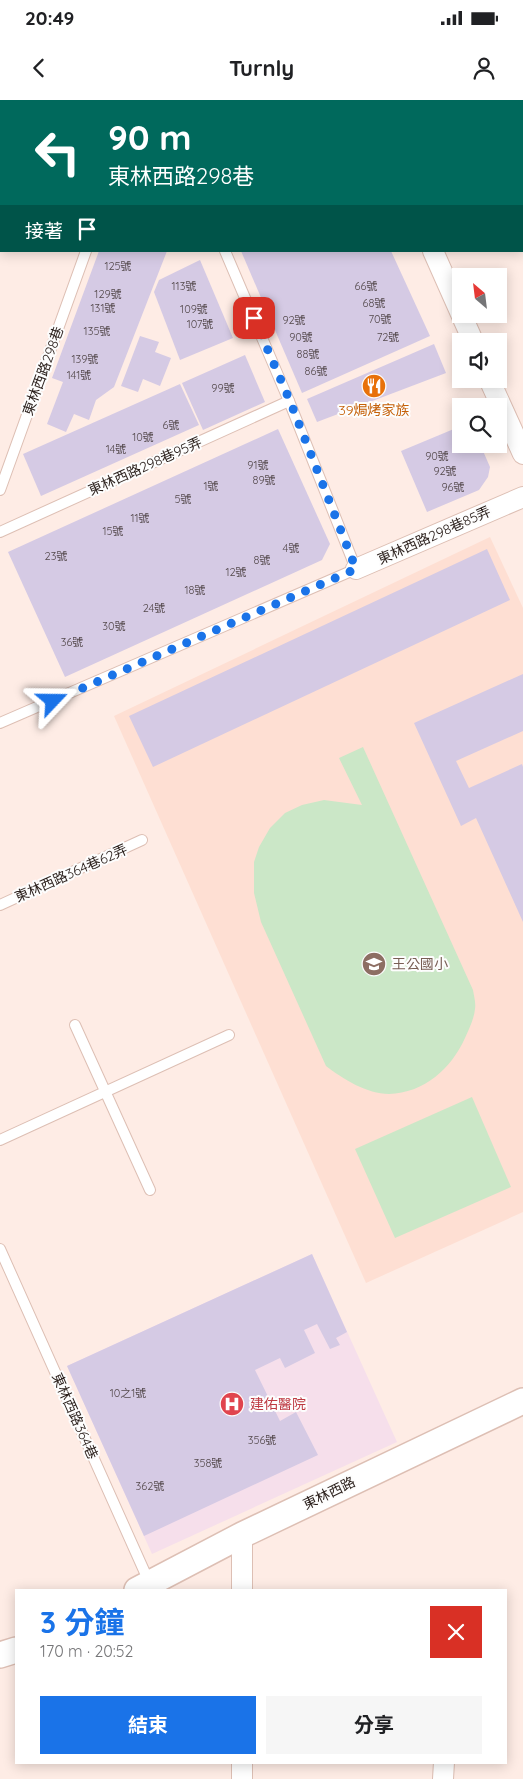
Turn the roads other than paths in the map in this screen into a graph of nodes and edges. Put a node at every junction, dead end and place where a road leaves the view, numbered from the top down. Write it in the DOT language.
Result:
graph roads {
  1 [pos="86,252"];
  2 [pos="225,252"];
  3 [pos="432,252"];
  4 [pos="469,333"];
  5 [pos="494,388"];
  6 [pos="290,401"];
  7 [pos="523,454"];
  8 [pos="0,490"];
  9 [pos="523,497"];
  10 [pos="0,532"];
  11 [pos="356,569"];
  12 [pos="0,723"];
  13 [pos="142,840"];
  14 [pos="0,905"];
  15 [pos="75,1025"];
  16 [pos="228,1035"];
  17 [pos="105,1091"];
  18 [pos="0,1140"];
  19 [pos="150,1190"];
  20 [pos="0,1249"];
  21 [pos="523,1401"];
  22 [pos="242,1535"];
  23 [pos="147,1588"];
  24 [pos="242,1589"];
  25 [pos="15,1650"];
  26 [pos="0,1655"];
  27 [pos="242,1764"];
  28 [pos="444,1764"];
  29 [pos="242,1779"];
  30 [pos="443,1779"];
  1 -- 8 [label="lane, 東林西路298巷"];
  2 -- 6 [label="lane"];
  3 -- 4 [label="street"];
  5 -- 7 [label="street"];
  6 -- 10 [label="lane, 東林西路298巷95弄"];
  6 -- 11 [label="lane"];
  9 -- 11 [label="street, 東林西路298巷85弄"];
  11 -- 12 [label="lane, 東林西路298巷85弄"];
  13 -- 14 [label="lane, 東林西路364巷62弄"];
  15 -- 17 [label="lane"];
  16 -- 17 [label="lane"];
  17 -- 18 [label="lane"];
  17 -- 19 [label="lane"];
  20 -- 23 [label="lane, 東林西路364巷"];
  21 -- 22 [label="street, 東林西路"];
  22 -- 23 [label="street, 東林西路"];
  22 -- 24 [label="street"];
  25 -- 26 [label="street"];
  27 -- 29 [label="street"];
  28 -- 30 [label="street"];
}
